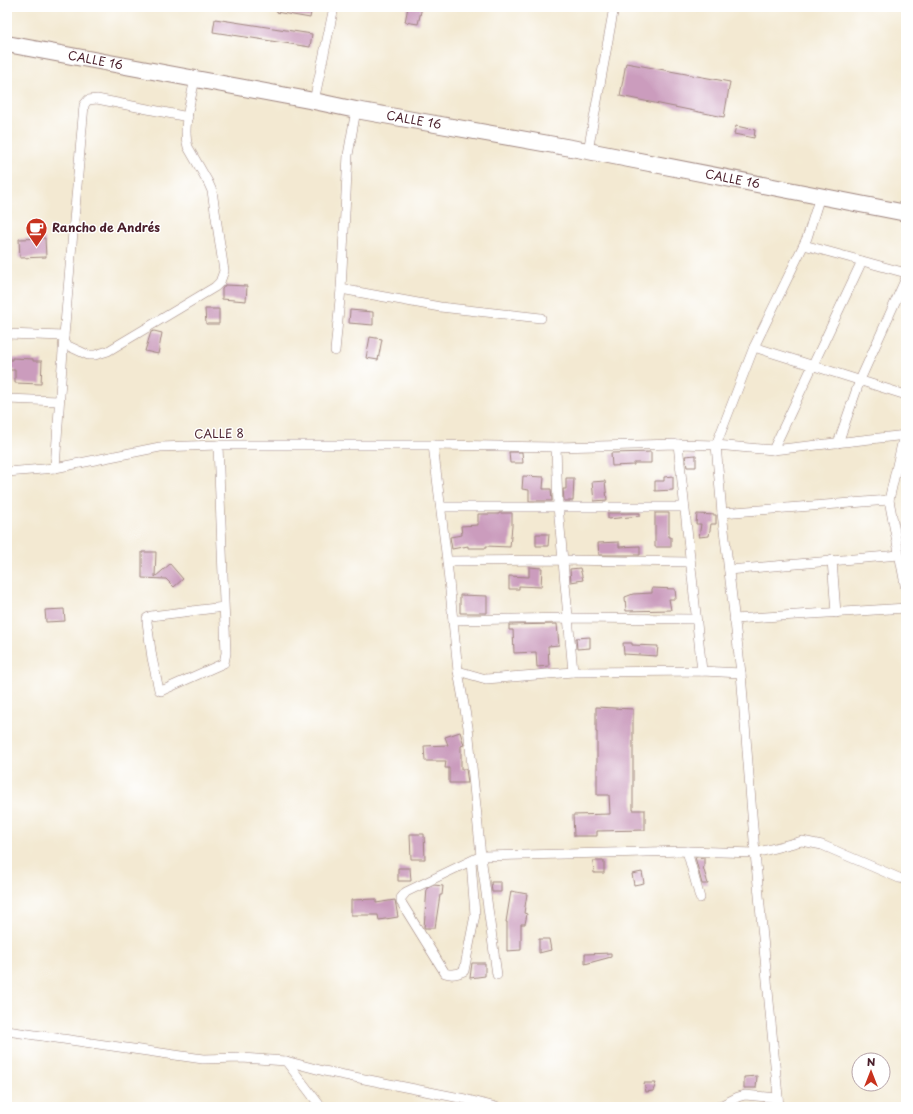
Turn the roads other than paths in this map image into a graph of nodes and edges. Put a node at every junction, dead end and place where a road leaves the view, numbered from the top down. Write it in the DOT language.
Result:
graph roads {
  1 [pos="334,7"];
  2 [pos="614,7"];
  3 [pos="7,44"];
  4 [pos="195,79"];
  5 [pos="314,101"];
  6 [pos="189,113"];
  7 [pos="354,118"];
  8 [pos="588,151"];
  9 [pos="820,196"];
  10 [pos="906,213"];
  11 [pos="805,241"];
  12 [pos="862,261"];
  13 [pos="906,273"];
  14 [pos="906,278"];
  15 [pos="341,288"];
  16 [pos="541,318"];
  17 [pos="7,334"];
  18 [pos="64,340"];
  19 [pos="754,346"];
  20 [pos="335,351"];
  21 [pos="814,365"];
  22 [pos="860,380"];
  23 [pos="906,395"];
  24 [pos="7,399"];
  25 [pos="60,401"];
  26 [pos="905,432"];
  27 [pos="838,443"];
  28 [pos="678,444"];
  29 [pos="218,445"];
  30 [pos="433,445"];
  31 [pos="716,445"];
  32 [pos="556,447"];
  33 [pos="773,450"];
  34 [pos="55,468"];
  35 [pos="7,472"];
  36 [pos="889,500"];
  37 [pos="558,506"];
  38 [pos="441,507"];
  39 [pos="684,507"];
  40 [pos="722,513"];
  41 [pos="899,555"];
  42 [pos="562,560"];
  43 [pos="832,560"];
  44 [pos="448,561"];
  45 [pos="690,562"];
  46 [pos="729,570"];
  47 [pos="906,590"];
  48 [pos="224,607"];
  49 [pos="906,608"];
  50 [pos="836,613"];
  51 [pos="568,618"];
  52 [pos="696,619"];
  53 [pos="734,619"];
  54 [pos="453,620"];
  55 [pos="458,671"];
  56 [pos="702,671"];
  57 [pos="573,672"];
  58 [pos="741,673"];
  59 [pos="687,851"];
  60 [pos="755,853"];
  61 [pos="481,856"];
  62 [pos="471,861"];
  63 [pos="906,879"];
  64 [pos="700,898"];
  65 [pos="497,975"];
  66 [pos="7,1031"];
  67 [pos="286,1061"];
  68 [pos="778,1103"];
  69 [pos="321,1107"];
  70 [pos="496,1107"];
  71 [pos="718,1107"];
  1 -- 5 [label="street"];
  2 -- 8 [label="street"];
  3 -- 4 [label="highway, CALLE 16"];
  4 -- 5 [label="highway, CALLE 16"];
  4 -- 6 [label="street"];
  5 -- 7 [label="highway, CALLE 16"];
  6 -- 18 [label="street"];
  6 -- 18 [label="street"];
  7 -- 8 [label="highway, CALLE 16"];
  7 -- 15 [label="street"];
  8 -- 9 [label="highway, CALLE 16"];
  9 -- 10 [label="highway, CALLE 16"];
  9 -- 11 [label="street"];
  11 -- 12 [label="street"];
  11 -- 19 [label="street"];
  12 -- 13 [label="street"];
  12 -- 21 [label="street"];
  14 -- 22 [label="street"];
  15 -- 16 [label="street"];
  15 -- 20 [label="street"];
  17 -- 18 [label="street"];
  18 -- 25 [label="street"];
  19 -- 21 [label="street"];
  19 -- 31 [label="street"];
  21 -- 22 [label="street"];
  21 -- 33 [label="street"];
  22 -- 23 [label="street"];
  22 -- 27 [label="street"];
  24 -- 25 [label="street"];
  25 -- 34 [label="street"];
  26 -- 27 [label="street, CALLE 8"];
  26 -- 36 [label="street"];
  27 -- 33 [label="street, CALLE 8"];
  28 -- 31 [label="street, CALLE 8"];
  28 -- 32 [label="street, CALLE 8"];
  28 -- 39 [label="street"];
  29 -- 30 [label="street, CALLE 8"];
  29 -- 34 [label="street, CALLE 8"];
  29 -- 48 [label="street"];
  30 -- 32 [label="street, CALLE 8"];
  30 -- 38 [label="street"];
  31 -- 33 [label="street, CALLE 8"];
  31 -- 40 [label="street"];
  32 -- 37 [label="street"];
  34 -- 35 [label="street, CALLE 8"];
  36 -- 40 [label="street"];
  36 -- 41 [label="street"];
  37 -- 38 [label="street"];
  37 -- 39 [label="street"];
  37 -- 42 [label="street"];
  38 -- 44 [label="street"];
  39 -- 45 [label="street"];
  40 -- 46 [label="street"];
  41 -- 43 [label="street"];
  41 -- 47 [label="street"];
  42 -- 44 [label="street"];
  42 -- 45 [label="street"];
  42 -- 51 [label="street"];
  43 -- 46 [label="street"];
  43 -- 50 [label="street"];
  44 -- 54 [label="street"];
  45 -- 52 [label="street"];
  46 -- 53 [label="street"];
  48 -- 48 [label="street"];
  49 -- 50 [label="street"];
  50 -- 53 [label="street"];
  51 -- 52 [label="street"];
  51 -- 54 [label="street"];
  51 -- 57 [label="street"];
  52 -- 56 [label="street"];
  53 -- 58 [label="street"];
  54 -- 55 [label="street"];
  55 -- 57 [label="street"];
  55 -- 61 [label="street"];
  56 -- 57 [label="street"];
  56 -- 58 [label="street"];
  58 -- 60 [label="street"];
  59 -- 60 [label="street"];
  59 -- 61 [label="street"];
  59 -- 64 [label="street"];
  60 -- 63 [label="street"];
  60 -- 68 [label="street"];
  61 -- 62 [label="street"];
  61 -- 65 [label="street"];
  62 -- 62 [label="street"];
  66 -- 67 [label="street"];
  67 -- 69 [label="street"];
  67 -- 70 [label="street"];
  68 -- 71 [label="street"];
}
